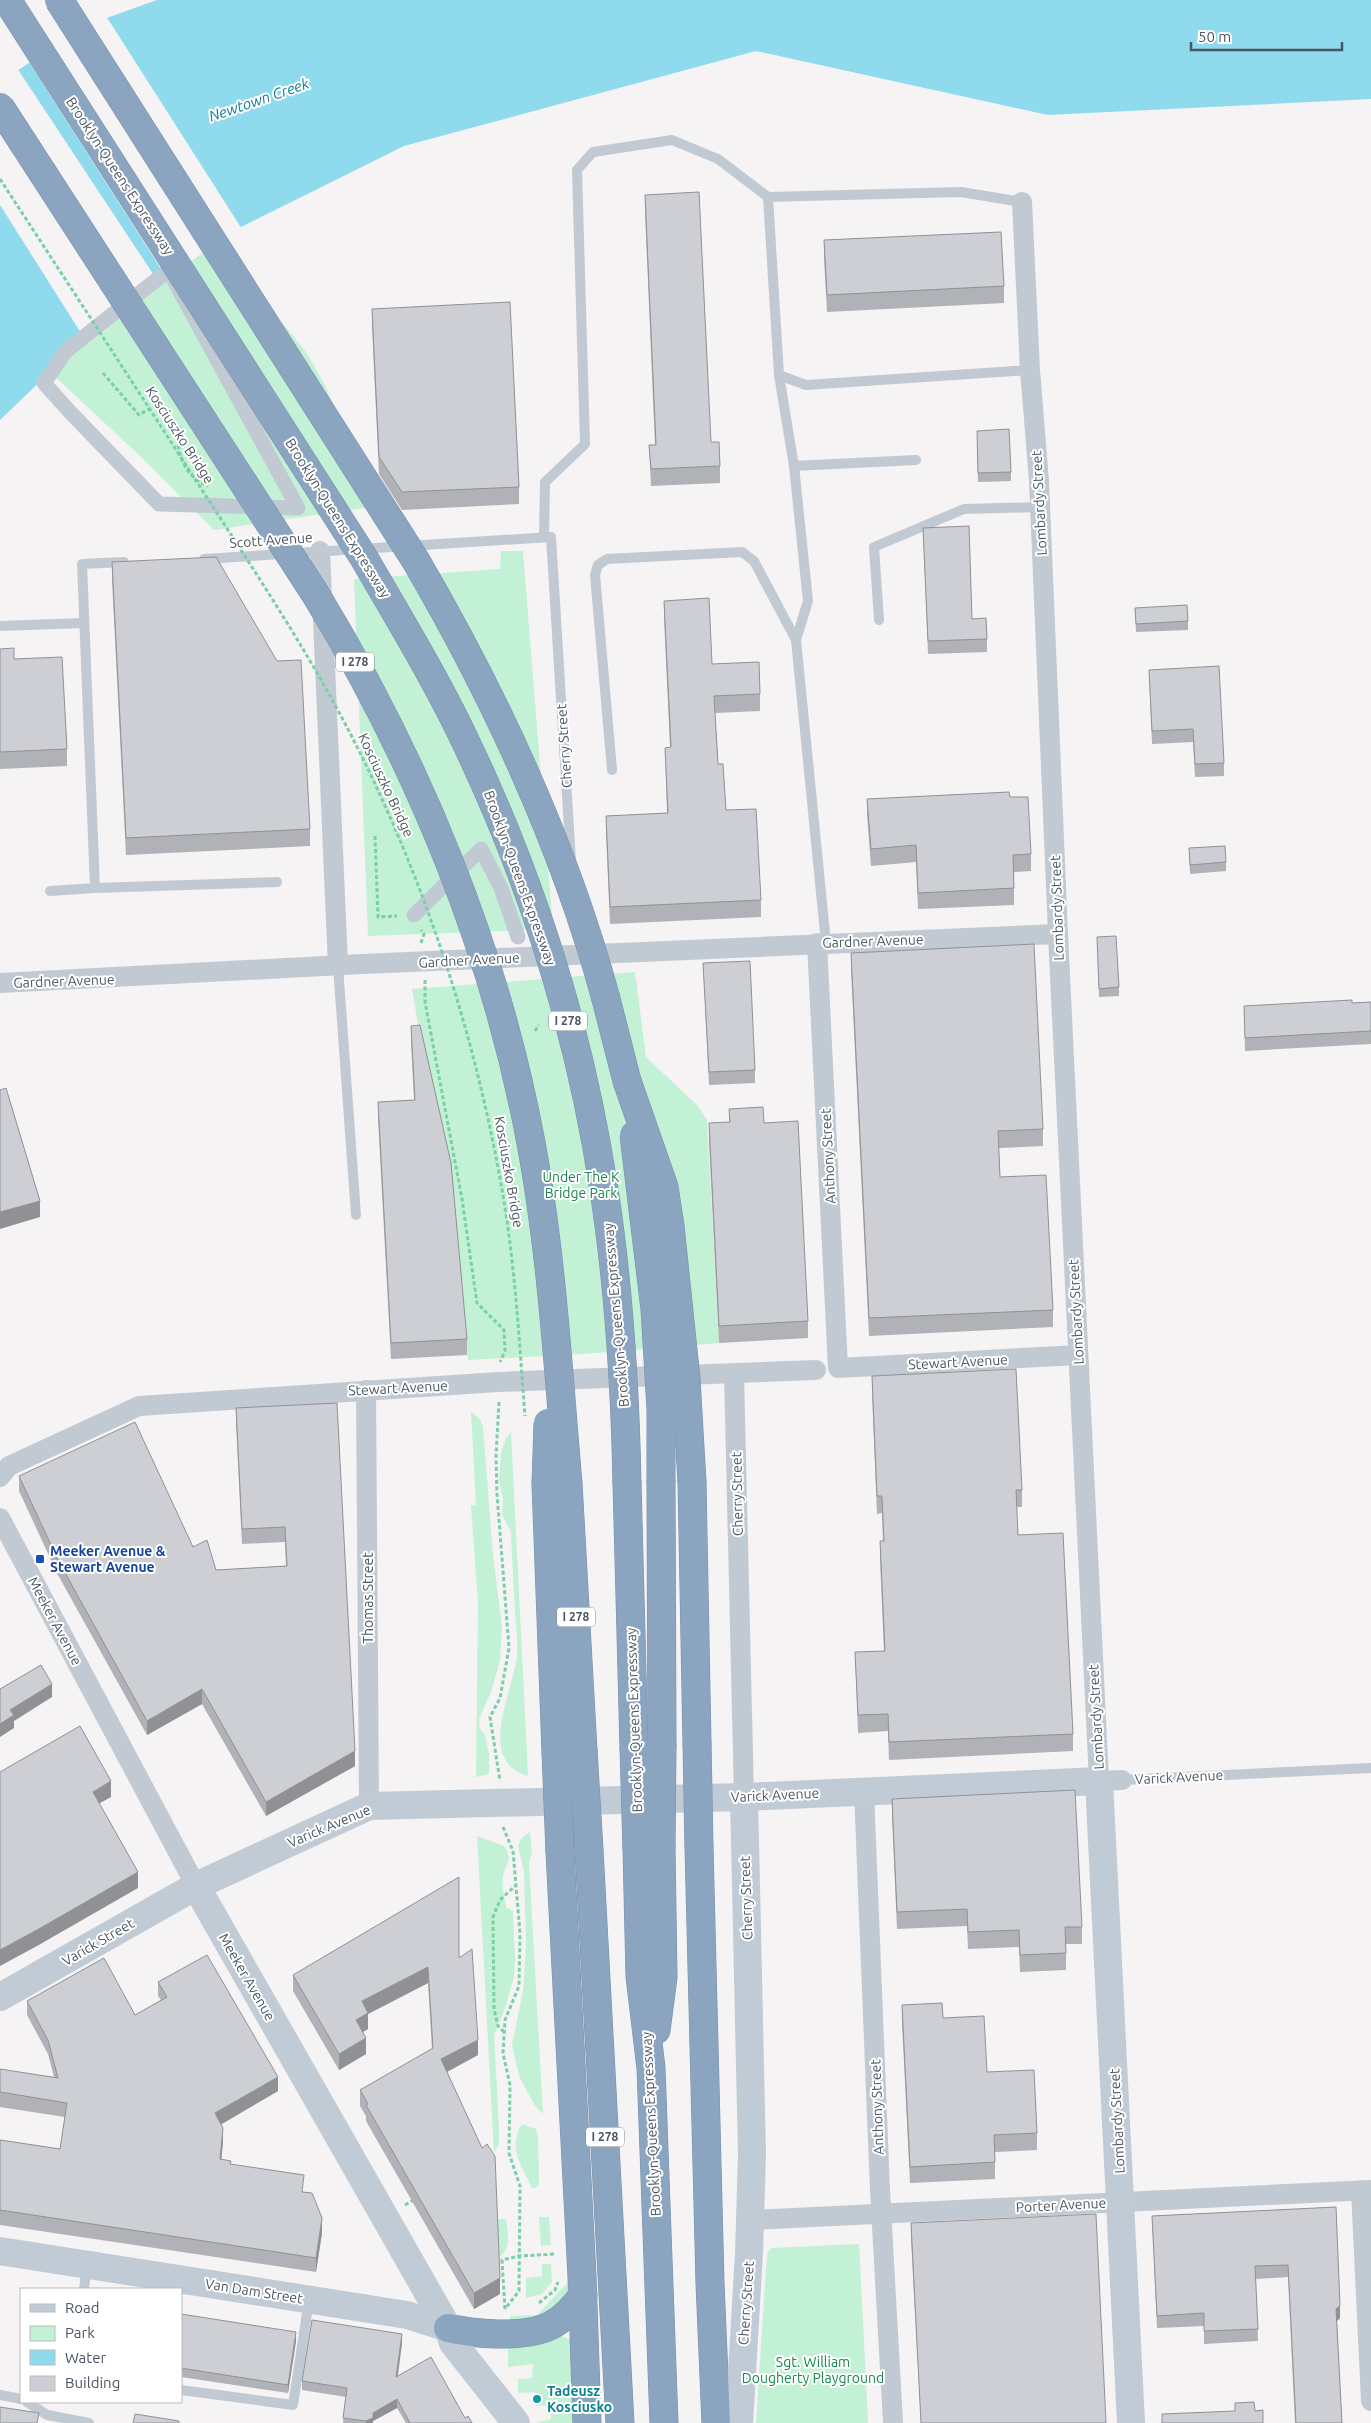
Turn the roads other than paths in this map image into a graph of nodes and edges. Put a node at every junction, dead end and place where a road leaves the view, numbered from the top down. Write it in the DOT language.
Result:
graph roads {
  1 [pos="6,0"];
  2 [pos="59,0"];
  3 [pos="0,107"];
  4 [pos="768,197"];
  5 [pos="1022,202"];
  6 [pos="1030,370"];
  7 [pos="779,375"];
  8 [pos="44,383"];
  9 [pos="916,460"];
  10 [pos="794,466"];
  11 [pos="1040,506"];
  12 [pos="548,537"];
  13 [pos="320,551"];
  14 [pos="189,559"];
  15 [pos="130,562"];
  16 [pos="878,620"];
  17 [pos="84,622"];
  18 [pos="0,626"];
  19 [pos="796,640"];
  20 [pos="612,770"];
  21 [pos="571,862"];
  22 [pos="277,882"];
  23 [pos="95,888"];
  24 [pos="50,891"];
  25 [pos="414,915"];
  26 [pos="1058,934"];
  27 [pos="518,937"];
  28 [pos="822,943"];
  29 [pos="577,954"];
  30 [pos="338,966"];
  31 [pos="0,984"];
  32 [pos="627,1081"];
  33 [pos="356,1215"];
  34 [pos="1078,1355"];
  35 [pos="838,1368"];
  36 [pos="816,1370"];
  37 [pos="734,1374"];
  38 [pos="366,1390"];
  39 [pos="0,1477"];
  40 [pos="557,1484"];
  41 [pos="0,1518"];
  42 [pos="1371,1768"];
  43 [pos="1110,1781"];
  44 [pos="864,1791"];
  45 [pos="744,1797"];
  46 [pos="369,1806"];
  47 [pos="649,1848"];
  48 [pos="196,1886"];
  49 [pos="0,1998"];
  50 [pos="1366,2190"];
  51 [pos="1121,2202"];
  52 [pos="882,2214"];
  53 [pos="750,2220"];
  54 [pos="0,2252"];
  55 [pos="85,2277"];
  56 [pos="583,2295"];
  57 [pos="309,2300"];
  58 [pos="448,2328"];
  59 [pos="182,2390"];
  60 [pos="0,2395"];
  61 [pos="20,2400"];
  62 [pos="1371,2401"];
  63 [pos="28,2403"];
  64 [pos="88,2423"];
  65 [pos="516,2423"];
  66 [pos="587,2423"];
  67 [pos="620,2423"];
  68 [pos="664,2423"];
  69 [pos="716,2423"];
  70 [pos="739,2423"];
  71 [pos="893,2423"];
  72 [pos="1131,2423"];
  1 -- 47 [label="highway, Brooklyn-Queens Expressway / I 278, bridge"];
  2 -- 32 [label="highway, I 278, bridge"];
  3 -- 40 [label="highway, I 278, bridge"];
  4 -- 5 [label="lane"];
  4 -- 7 [label="lane"];
  4 -- 12 [label="lane, Cherry Street"];
  5 -- 6 [label="street, Lombardy Street"];
  6 -- 7 [label="lane"];
  6 -- 11 [label="street, Lombardy Street"];
  7 -- 10 [label="lane"];
  8 -- 8 [label="street"];
  9 -- 10 [label="lane"];
  10 -- 19 [label="lane"];
  11 -- 16 [label="lane"];
  11 -- 26 [label="street, Lombardy Street"];
  12 -- 13 [label="lane, Scott Avenue"];
  12 -- 21 [label="lane, Cherry Street"];
  13 -- 14 [label="lane, Scott Avenue"];
  13 -- 30 [label="street"];
  15 -- 17 [label="lane"];
  17 -- 18 [label="lane"];
  17 -- 23 [label="lane"];
  19 -- 20 [label="lane"];
  19 -- 28 [label="lane"];
  21 -- 29 [label="street, Cherry Street"];
  22 -- 23 [label="lane"];
  23 -- 24 [label="lane"];
  25 -- 27 [label="street"];
  26 -- 28 [label="street, Gardner Avenue"];
  26 -- 34 [label="street, Lombardy Street"];
  28 -- 29 [label="street, Gardner Avenue"];
  28 -- 35 [label="street, Anthony Street"];
  29 -- 30 [label="street, Gardner Avenue"];
  30 -- 31 [label="street, Gardner Avenue"];
  30 -- 33 [label="lane"];
  32 -- 47 [label="highway, I 278, bridge"];
  32 -- 69 [label="highway, bridge"];
  34 -- 35 [label="street, Stewart Avenue"];
  34 -- 43 [label="street, Lombardy Street"];
  36 -- 37 [label="street, Stewart Avenue"];
  37 -- 38 [label="street, Stewart Avenue"];
  37 -- 45 [label="street, Cherry Street"];
  38 -- 39 [label="street, Stewart Avenue"];
  38 -- 46 [label="street, Thomas Street"];
  40 -- 56 [label="highway, bridge"];
  40 -- 67 [label="highway, I 278, bridge"];
  41 -- 48 [label="street, Meeker Avenue"];
  42 -- 43 [label="lane, Varick Avenue"];
  43 -- 44 [label="main road, Varick Avenue"];
  43 -- 51 [label="main road, Lombardy Street"];
  44 -- 45 [label="main road, Varick Avenue"];
  44 -- 52 [label="street, Anthony Street"];
  45 -- 46 [label="main road, Varick Avenue"];
  45 -- 53 [label="main road, Cherry Street"];
  46 -- 48 [label="main road, Varick Avenue"];
  47 -- 68 [label="highway, Brooklyn-Queens Expressway / I 278"];
  48 -- 49 [label="main road, Varick Street"];
  48 -- 58 [label="main road, Meeker Avenue"];
  50 -- 51 [label="street, Porter Avenue"];
  50 -- 62 [label="street"];
  51 -- 52 [label="street, Porter Avenue"];
  51 -- 72 [label="main road, Lombardy Street"];
  52 -- 53 [label="street, Porter Avenue"];
  52 -- 71 [label="street, Anthony Street"];
  53 -- 70 [label="main road, Cherry Street"];
  54 -- 55 [label="main road, Van Dam Street"];
  55 -- 57 [label="main road, Van Dam Street"];
  56 -- 58 [label="highway"];
  56 -- 66 [label="highway"];
  57 -- 58 [label="main road, Van Dam Street"];
  57 -- 59 [label="lane"];
  58 -- 65 [label="main road, Meeker Avenue"];
  60 -- 61 [label="lane"];
  63 -- 64 [label="lane"];
}
